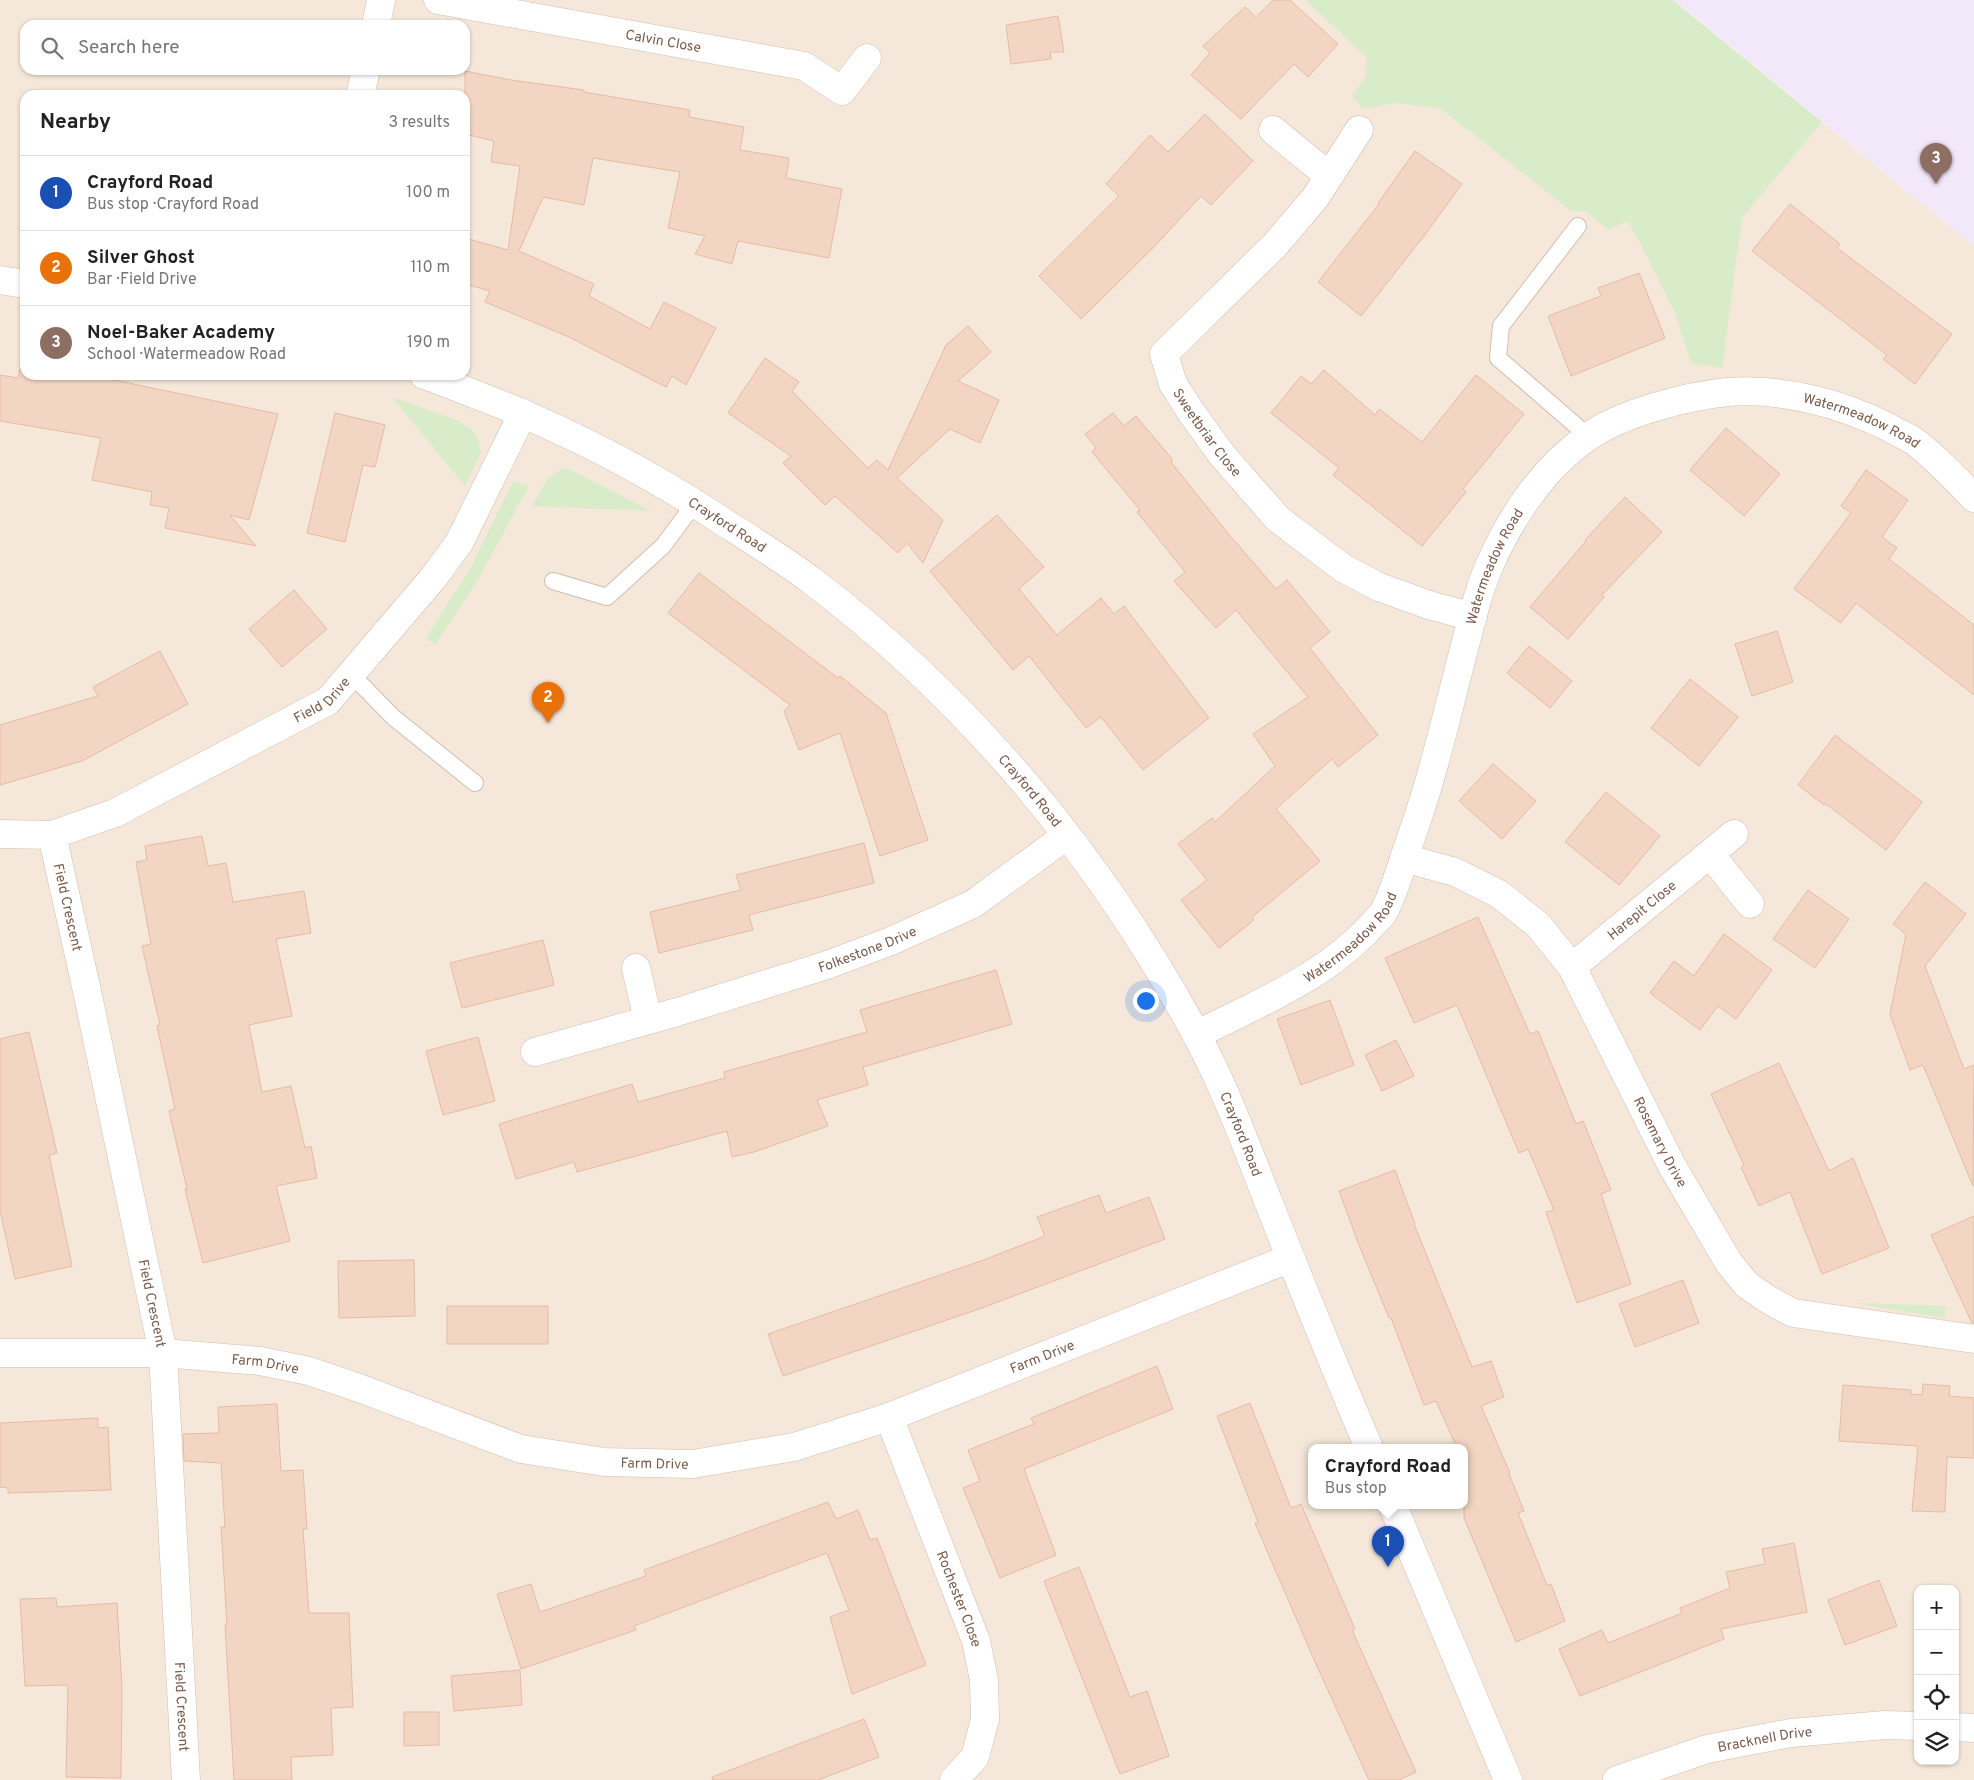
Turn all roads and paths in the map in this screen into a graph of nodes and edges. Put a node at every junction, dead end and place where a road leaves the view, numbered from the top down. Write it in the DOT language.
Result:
graph roads {
  1 [pos="381,0"];
  2 [pos="438,0"];
  3 [pos="377,20"];
  4 [pos="867,58"];
  5 [pos="365,75"];
  6 [pos="361,90"];
  7 [pos="1273,130"];
  8 [pos="1359,130"];
  9 [pos="1329,176"];
  10 [pos="1578,226"];
  11 [pos="0,280"];
  12 [pos="20,283"];
  13 [pos="437,380"];
  14 [pos="523,413"];
  15 [pos="1588,436"];
  16 [pos="1974,498"];
  17 [pos="695,503"];
  18 [pos="553,581"];
  19 [pos="1473,617"];
  20 [pos="350,674"];
  21 [pos="475,783"];
  22 [pos="0,834"];
  23 [pos="1734,834"];
  24 [pos="52,835"];
  25 [pos="1066,836"];
  26 [pos="1710,854"];
  27 [pos="1404,858"];
  28 [pos="1750,904"];
  29 [pos="1572,967"];
  30 [pos="636,968"];
  31 [pos="648,1020"];
  32 [pos="1196,1035"];
  33 [pos="535,1052"];
  34 [pos="1291,1258"];
  35 [pos="1974,1339"];
  36 [pos="0,1353"];
  37 [pos="163,1353"];
  38 [pos="888,1417"];
  39 [pos="1367,1444"];
  40 [pos="1394,1509"];
  41 [pos="1914,1726"];
  42 [pos="1959,1727"];
  43 [pos="1974,1728"];
  44 [pos="186,1780"];
  45 [pos="954,1780"];
  46 [pos="1508,1780"];
  47 [pos="1617,1780"];
  1 -- 3 [label="street"];
  2 -- 4 [label="street, Calvin Close"];
  5 -- 6 [label="street"];
  7 -- 9 [label="street"];
  8 -- 9 [label="street, Sweetbriar Close"];
  9 -- 19 [label="street, Sweetbriar Close"];
  10 -- 15 [label="lane"];
  11 -- 12 [label="street"];
  13 -- 14 [label="street, Crayford Road"];
  14 -- 17 [label="street, Crayford Road"];
  14 -- 20 [label="street, Field Drive"];
  15 -- 16 [label="street, Watermeadow Road"];
  15 -- 19 [label="street, Watermeadow Road"];
  17 -- 18 [label="lane"];
  17 -- 25 [label="street, Crayford Road"];
  19 -- 27 [label="street, Watermeadow Road"];
  20 -- 21 [label="lane"];
  20 -- 24 [label="street, Field Drive"];
  22 -- 24 [label="street, Field Drive"];
  23 -- 26 [label="street, Harepit Close"];
  24 -- 37 [label="street, Field Crescent"];
  25 -- 31 [label="street, Folkestone Drive"];
  25 -- 32 [label="street, Crayford Road"];
  26 -- 28 [label="street"];
  26 -- 29 [label="street, Harepit Close"];
  27 -- 29 [label="street, Rosemary Drive"];
  27 -- 32 [label="street, Watermeadow Road"];
  29 -- 35 [label="street, Rosemary Drive"];
  30 -- 31 [label="street"];
  31 -- 33 [label="street, Folkestone Drive"];
  32 -- 34 [label="street, Crayford Road"];
  34 -- 38 [label="street, Farm Drive"];
  34 -- 39 [label="street, Crayford Road"];
  36 -- 37 [label="street, Farm Drive"];
  37 -- 38 [label="street, Farm Drive"];
  37 -- 44 [label="street, Field Crescent"];
  38 -- 45 [label="street, Rochester Close"];
  40 -- 46 [label="street"];
  41 -- 47 [label="street, Bracknell Drive"];
  42 -- 43 [label="street"];
}
